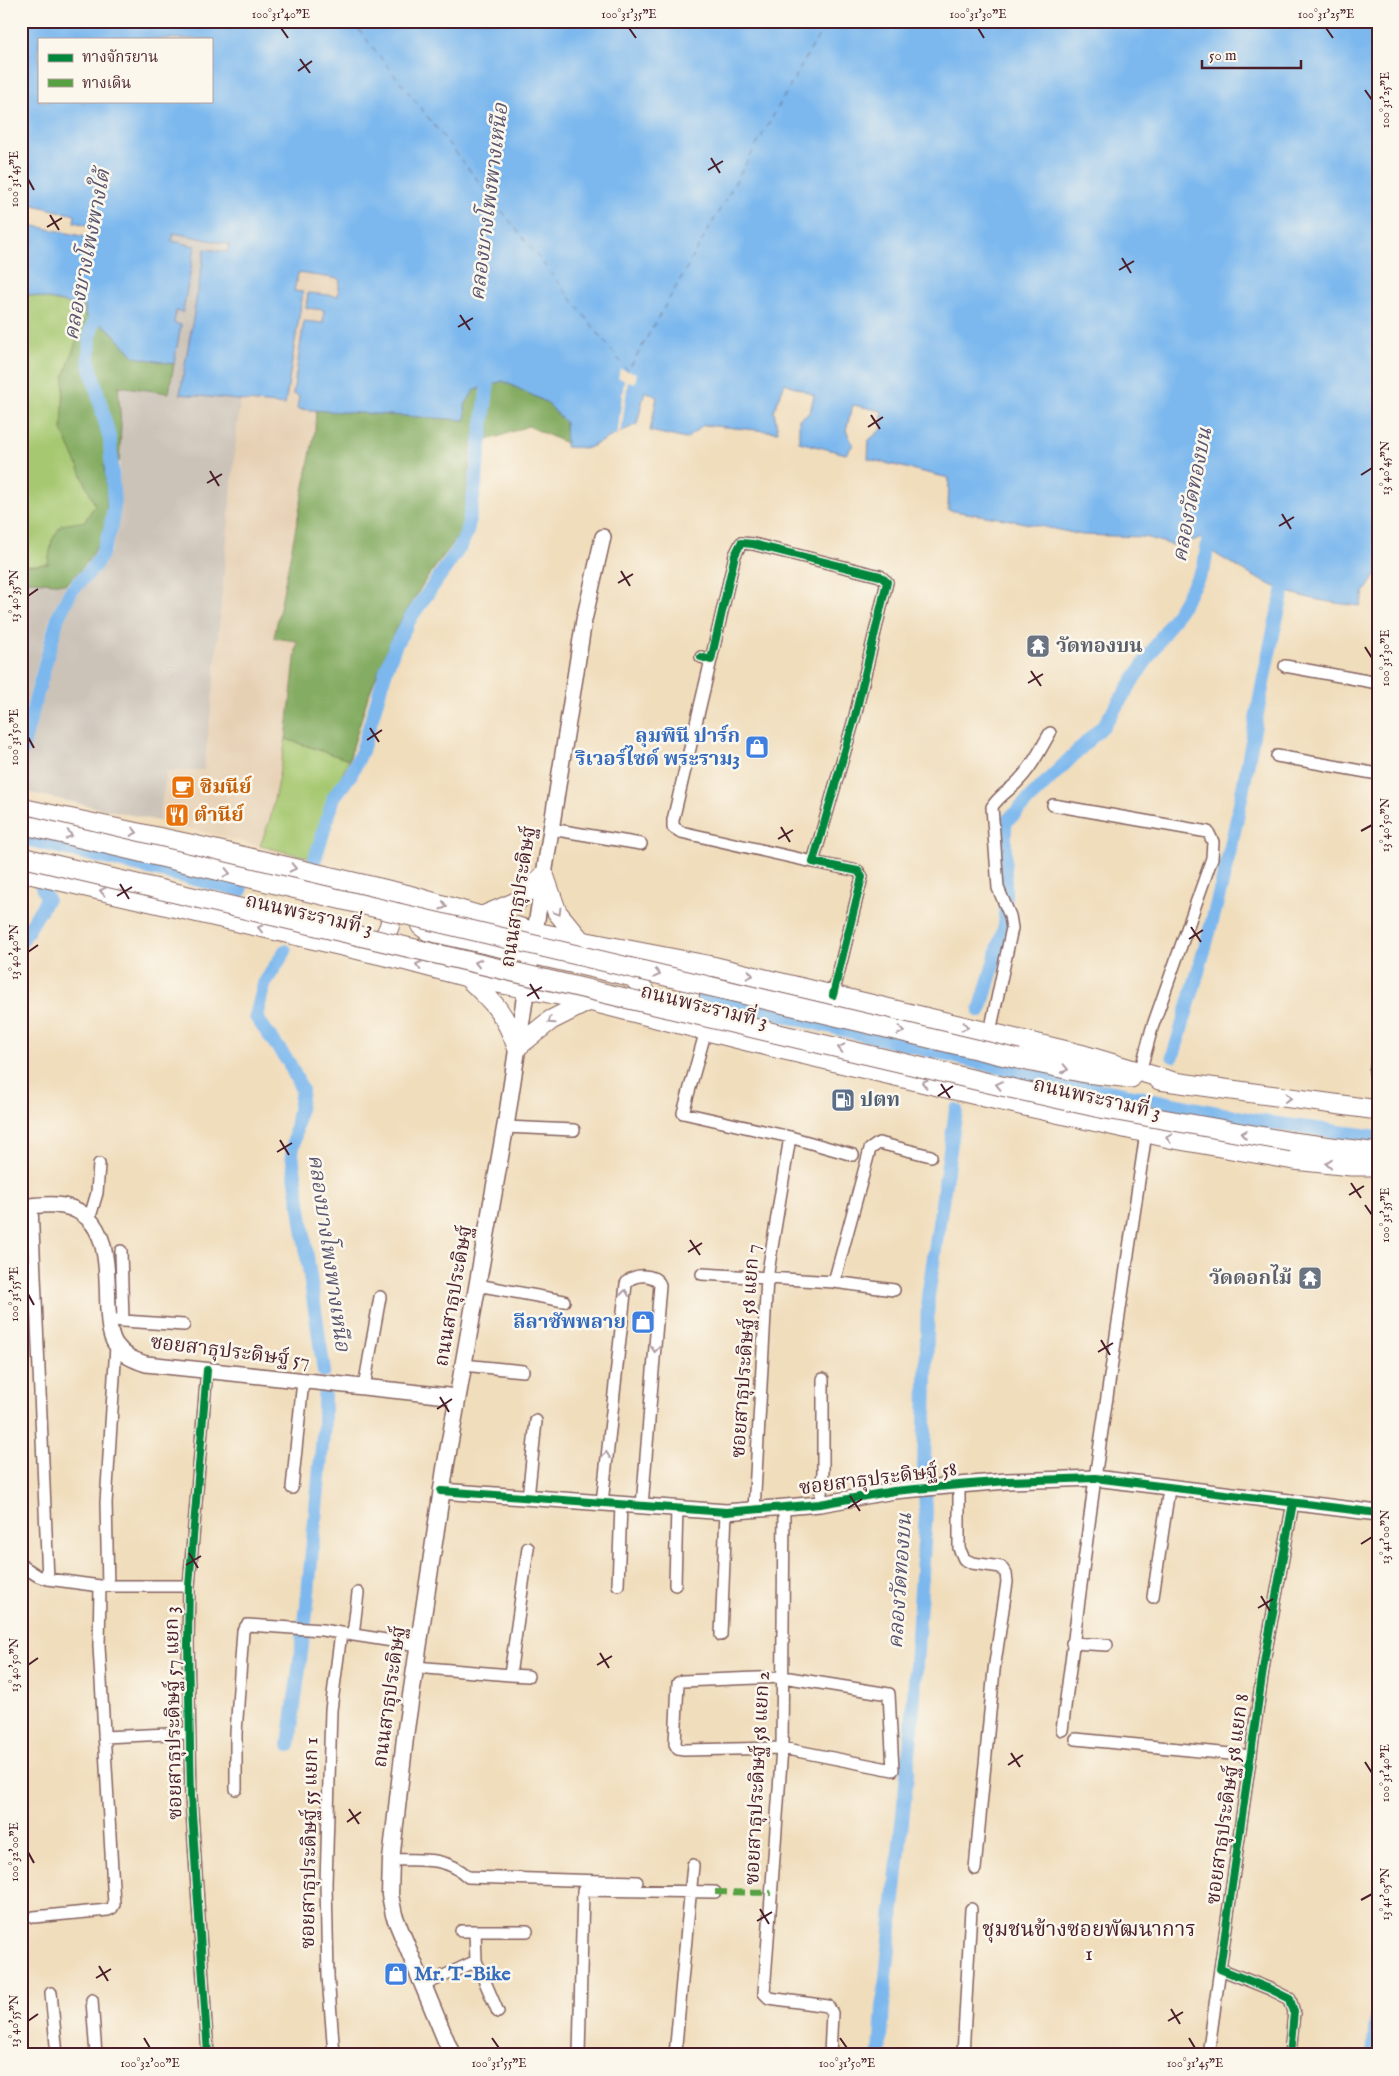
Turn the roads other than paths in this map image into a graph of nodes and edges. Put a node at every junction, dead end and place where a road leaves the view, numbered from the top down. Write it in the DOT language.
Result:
graph roads {
  1 [pos="603,537"];
  2 [pos="1285,666"];
  3 [pos="1378,683"];
  4 [pos="1050,733"];
  5 [pos="1277,756"];
  6 [pos="1378,774"];
  7 [pos="1053,805"];
  8 [pos="22,813"];
  9 [pos="551,829"];
  10 [pos="641,844"];
  11 [pos="21,856"];
  12 [pos="814,862"];
  13 [pos="21,872"];
  14 [pos="544,875"];
  15 [pos="375,888"];
  16 [pos="409,895"];
  17 [pos="480,917"];
  18 [pos="535,932"];
  19 [pos="582,942"];
  20 [pos="364,952"];
  21 [pos="532,955"];
  22 [pos="712,966"];
  23 [pos="466,977"];
  24 [pos="526,988"];
  25 [pos="833,995"];
  26 [pos="589,1001"];
  27 [pos="652,1017"];
  28 [pos="703,1029"];
  29 [pos="990,1032"];
  30 [pos="517,1047"];
  31 [pos="1378,1057"];
  32 [pos="1140,1072"];
  33 [pos="1378,1075"];
  34 [pos="1171,1081"];
  35 [pos="1378,1110"];
  36 [pos="505,1127"];
  37 [pos="574,1130"];
  38 [pos="1146,1133"];
  39 [pos="790,1138"];
  40 [pos="1378,1153"];
  41 [pos="853,1155"];
  42 [pos="931,1156"];
  43 [pos="99,1164"];
  44 [pos="1378,1166"];
  45 [pos="26,1207"];
  46 [pos="89,1220"];
  47 [pos="121,1251"];
  48 [pos="702,1274"];
  49 [pos="767,1278"];
  50 [pos="834,1282"];
  51 [pos="477,1285"];
  52 [pos="894,1290"];
  53 [pos="380,1297"];
  54 [pos="564,1301"];
  55 [pos="116,1320"];
  56 [pos="184,1325"];
  57 [pos="116,1346"];
  58 [pos="463,1365"];
  59 [pos="207,1370"];
  60 [pos="523,1371"];
  61 [pos="822,1379"];
  62 [pos="303,1381"];
  63 [pos="364,1387"];
  64 [pos="457,1397"];
  65 [pos="536,1421"];
  66 [pos="1095,1478"];
  67 [pos="959,1485"];
  68 [pos="292,1488"];
  69 [pos="1169,1489"];
  70 [pos="442,1491"];
  71 [pos="528,1498"];
  72 [pos="602,1503"];
  73 [pos="1293,1503"];
  74 [pos="820,1504"];
  75 [pos="621,1505"];
  76 [pos="642,1506"];
  77 [pos="784,1507"];
  78 [pos="677,1508"];
  79 [pos="754,1510"];
  80 [pos="726,1512"];
  81 [pos="1378,1514"];
  82 [pos="528,1548"];
  83 [pos="21,1566"];
  84 [pos="48,1579"];
  85 [pos="618,1585"];
  86 [pos="675,1585"];
  87 [pos="104,1586"];
  88 [pos="189,1586"];
  89 [pos="358,1593"];
  90 [pos="1153,1597"];
  91 [pos="347,1634"];
  92 [pos="720,1635"];
  93 [pos="1072,1643"];
  94 [pos="1108,1644"];
  95 [pos="418,1645"];
  96 [pos="415,1667"];
  97 [pos="510,1674"];
  98 [pos="528,1676"];
  99 [pos="783,1677"];
  100 [pos="1062,1730"];
  101 [pos="190,1733"];
  102 [pos="104,1737"];
  103 [pos="1076,1739"];
  104 [pos="782,1748"];
  105 [pos="1251,1756"];
  106 [pos="236,1790"];
  107 [pos="391,1860"];
  108 [pos="693,1865"];
  109 [pos="975,1869"];
  110 [pos="637,1882"];
  111 [pos="691,1891"];
  112 [pos="715,1892"];
  113 [pos="971,1909"];
  114 [pos="34,1917"];
  115 [pos="461,1931"];
  116 [pos="475,1931"];
  117 [pos="527,1931"];
  118 [pos="476,1961"];
  119 [pos="1220,1969"];
  120 [pos="422,1986"];
  121 [pos="51,1993"];
  122 [pos="92,2000"];
  123 [pos="498,2012"];
  124 [pos="56,2055"];
  125 [pos="96,2055"];
  126 [pos="208,2055"];
  127 [pos="334,2055"];
  128 [pos="452,2055"];
  129 [pos="579,2055"];
  130 [pos="675,2055"];
  131 [pos="830,2055"];
  132 [pos="963,2055"];
  133 [pos="1208,2055"];
  134 [pos="1290,2055"];
  1 -- 9 [label="street, ถนนสาธุประดิษฐ์"];
  2 -- 3 [label="street"];
  4 -- 29 [label="street"];
  5 -- 6 [label="street"];
  7 -- 32 [label="street"];
  8 -- 15 [label="main road, ถนนพระรามที่ 3, one-way"];
  8 -- 34 [label="main road, ถนนพระรามที่ 3, one-way, bridge"];
  9 -- 10 [label="street"];
  9 -- 14 [label="street, ถนนสาธุประดิษฐ์"];
  40 -- 11 [label="main road, ถนนพระรามที่ 3, one-way, bridge"];
  12 -- 12 [label="street"];
  12 -- 25 [label="street"];
  20 -- 13 [label="main road, ถนนพระรามที่ 3, one-way"];
  14 -- 17 [label="main road"];
  14 -- 18 [label="street, ถนนสาธุประดิษฐ์"];
  14 -- 19 [label="main road, one-way"];
  15 -- 16 [label="main road, ถนนพระรามที่ 3"];
  15 -- 20 [label="main road"];
  16 -- 17 [label="main road, ถนนพระรามที่ 3, one-way"];
  16 -- 21 [label="main road"];
  17 -- 18 [label="main road, ถนนพระรามที่ 3"];
  18 -- 19 [label="main road, ถนนพระรามที่ 3"];
  18 -- 21 [label="main road, ถนนสาธุประดิษฐ์"];
  19 -- 22 [label="main road, ถนนพระรามที่ 3"];
  23 -- 20 [label="main road, ถนนพระรามที่ 3, one-way"];
  21 -- 24 [label="main road, ถนนสาธุประดิษฐ์"];
  21 -- 27 [label="main road"];
  22 -- 25 [label="main road, ถนนพระรามที่ 3, one-way"];
  22 -- 28 [label="main road"];
  23 -- 24 [label="main road, ถนนพระรามที่ 3"];
  23 -- 30 [label="main road"];
  24 -- 26 [label="main road, ถนนพระรามที่ 3"];
  24 -- 30 [label="main road, ถนนสาธุประดิษฐ์"];
  25 -- 29 [label="main road, ถนนพระรามที่ 3, one-way"];
  26 -- 27 [label="main road, ถนนพระรามที่ 3"];
  26 -- 30 [label="main road, one-way"];
  27 -- 28 [label="main road, ถนนพระรามที่ 3"];
  38 -- 28 [label="main road, ถนนพระรามที่ 3, one-way"];
  28 -- 39 [label="street"];
  29 -- 32 [label="main road, ถนนพระรามที่ 3"];
  30 -- 36 [label="main road, ถนนสาธุประดิษฐ์"];
  31 -- 33 [label="street"];
  32 -- 34 [label="main road, ถนนพระรามที่ 3"];
  34 -- 35 [label="main road, ถนนพระรามที่ 3, one-way"];
  36 -- 37 [label="street"];
  36 -- 51 [label="main road, ถนนสาธุประดิษฐ์"];
  44 -- 38 [label="main road, ถนนพระรามที่ 3, one-way"];
  38 -- 66 [label="street"];
  39 -- 41 [label="street"];
  39 -- 49 [label="street, ซอยสาธุประดิษฐ์ 58 แยก 7"];
  42 -- 50 [label="street"];
  43 -- 46 [label="street"];
  45 -- 46 [label="street"];
  45 -- 84 [label="street"];
  46 -- 55 [label="street"];
  47 -- 55 [label="street"];
  48 -- 49 [label="street"];
  49 -- 50 [label="street"];
  49 -- 79 [label="street, ซอยสาธุประดิษฐ์ 58 แยก 7"];
  50 -- 52 [label="street"];
  51 -- 54 [label="street"];
  51 -- 58 [label="main road, ถนนสาธุประดิษฐ์"];
  53 -- 63 [label="street"];
  55 -- 56 [label="street"];
  55 -- 57 [label="street"];
  57 -- 59 [label="street, ซอยสาธุประดิษฐ์ 57"];
  57 -- 87 [label="street"];
  58 -- 60 [label="street"];
  58 -- 64 [label="main road, ถนนสาธุประดิษฐ์"];
  59 -- 62 [label="street, ซอยสาธุประดิษฐ์ 57"];
  59 -- 88 [label="street, ซอยสาธุประดิษฐ์ 57 แยก 3"];
  61 -- 74 [label="street"];
  62 -- 63 [label="street, ซอยสาธุประดิษฐ์ 57"];
  62 -- 68 [label="street"];
  63 -- 64 [label="street, ซอยสาธุประดิษฐ์ 57"];
  64 -- 70 [label="main road, ถนนสาธุประดิษฐ์"];
  65 -- 71 [label="street"];
  66 -- 67 [label="street, ซอยสาธุประดิษฐ์ 58"];
  66 -- 69 [label="street, ซอยสาธุประดิษฐ์ 58"];
  66 -- 93 [label="street"];
  67 -- 74 [label="street, ซอยสาธุประดิษฐ์ 58"];
  67 -- 109 [label="street"];
  69 -- 73 [label="street, ซอยสาธุประดิษฐ์ 58"];
  69 -- 90 [label="street"];
  70 -- 71 [label="street, ซอยสาธุประดิษฐ์ 58"];
  70 -- 95 [label="main road, ถนนสาธุประดิษฐ์"];
  71 -- 72 [label="street, ซอยสาธุประดิษฐ์ 58"];
  72 -- 75 [label="street, ซอยสาธุประดิษฐ์ 58"];
  72 -- 76 [label="street, one-way"];
  73 -- 81 [label="street, ซอยสาธุประดิษฐ์ 58"];
  73 -- 105 [label="street, ซอยสาธุประดิษฐ์ 58 แยก 8"];
  74 -- 77 [label="street, ซอยสาธุประดิษฐ์ 58"];
  75 -- 76 [label="street, ซอยสาธุประดิษฐ์ 58"];
  75 -- 85 [label="street"];
  76 -- 78 [label="street, ซอยสาธุประดิษฐ์ 58"];
  77 -- 79 [label="street, ซอยสาธุประดิษฐ์ 58"];
  77 -- 99 [label="street, ซอยสาธุประดิษฐ์ 58 แยก 2"];
  78 -- 80 [label="street, ซอยสาธุประดิษฐ์ 58"];
  78 -- 86 [label="street"];
  79 -- 80 [label="street, ซอยสาธุประดิษฐ์ 58"];
  80 -- 92 [label="street"];
  82 -- 97 [label="street"];
  83 -- 84 [label="street"];
  84 -- 87 [label="street"];
  87 -- 88 [label="street"];
  87 -- 102 [label="street"];
  88 -- 101 [label="street, ซอยสาธุประดิษฐ์ 57 แยก 3"];
  89 -- 91 [label="street, ซอยสาธุประดิษฐ์ 55 แยก 1"];
  91 -- 95 [label="street"];
  91 -- 106 [label="street"];
  91 -- 127 [label="street, ซอยสาธุประดิษฐ์ 55 แยก 1"];
  93 -- 94 [label="street"];
  93 -- 100 [label="street"];
  95 -- 96 [label="main road, ถนนสาธุประดิษฐ์"];
  96 -- 97 [label="street"];
  96 -- 107 [label="main road, ถนนสาธุประดิษฐ์"];
  97 -- 98 [label="street"];
  99 -- 104 [label="street, ซอยสาธุประดิษฐ์ 58 แยก 2"];
  99 -- 104 [label="street"];
  99 -- 104 [label="street"];
  101 -- 102 [label="street"];
  101 -- 126 [label="street, ซอยสาธุประดิษฐ์ 57 แยก 3"];
  102 -- 114 [label="street"];
  103 -- 105 [label="street"];
  104 -- 131 [label="street, ซอยสาธุประดิษฐ์ 58 แยก 2"];
  105 -- 119 [label="street, ซอยสาธุประดิษฐ์ 58 แยก 8"];
  107 -- 110 [label="street"];
  107 -- 120 [label="main road, ถนนสาธุประดิษฐ์"];
  108 -- 111 [label="street"];
  111 -- 112 [label="street"];
  111 -- 129 [label="street"];
  111 -- 130 [label="street"];
  113 -- 132 [label="street"];
  115 -- 116 [label="street"];
  116 -- 117 [label="street"];
  116 -- 118 [label="street"];
  118 -- 120 [label="street"];
  118 -- 123 [label="street"];
  119 -- 133 [label="street, ซอยสาธุประดิษฐ์ 58 แยก 8"];
  119 -- 134 [label="street"];
  120 -- 128 [label="main road, ถนนสาธุประดิษฐ์"];
  121 -- 124 [label="street"];
  122 -- 125 [label="street"];
}
